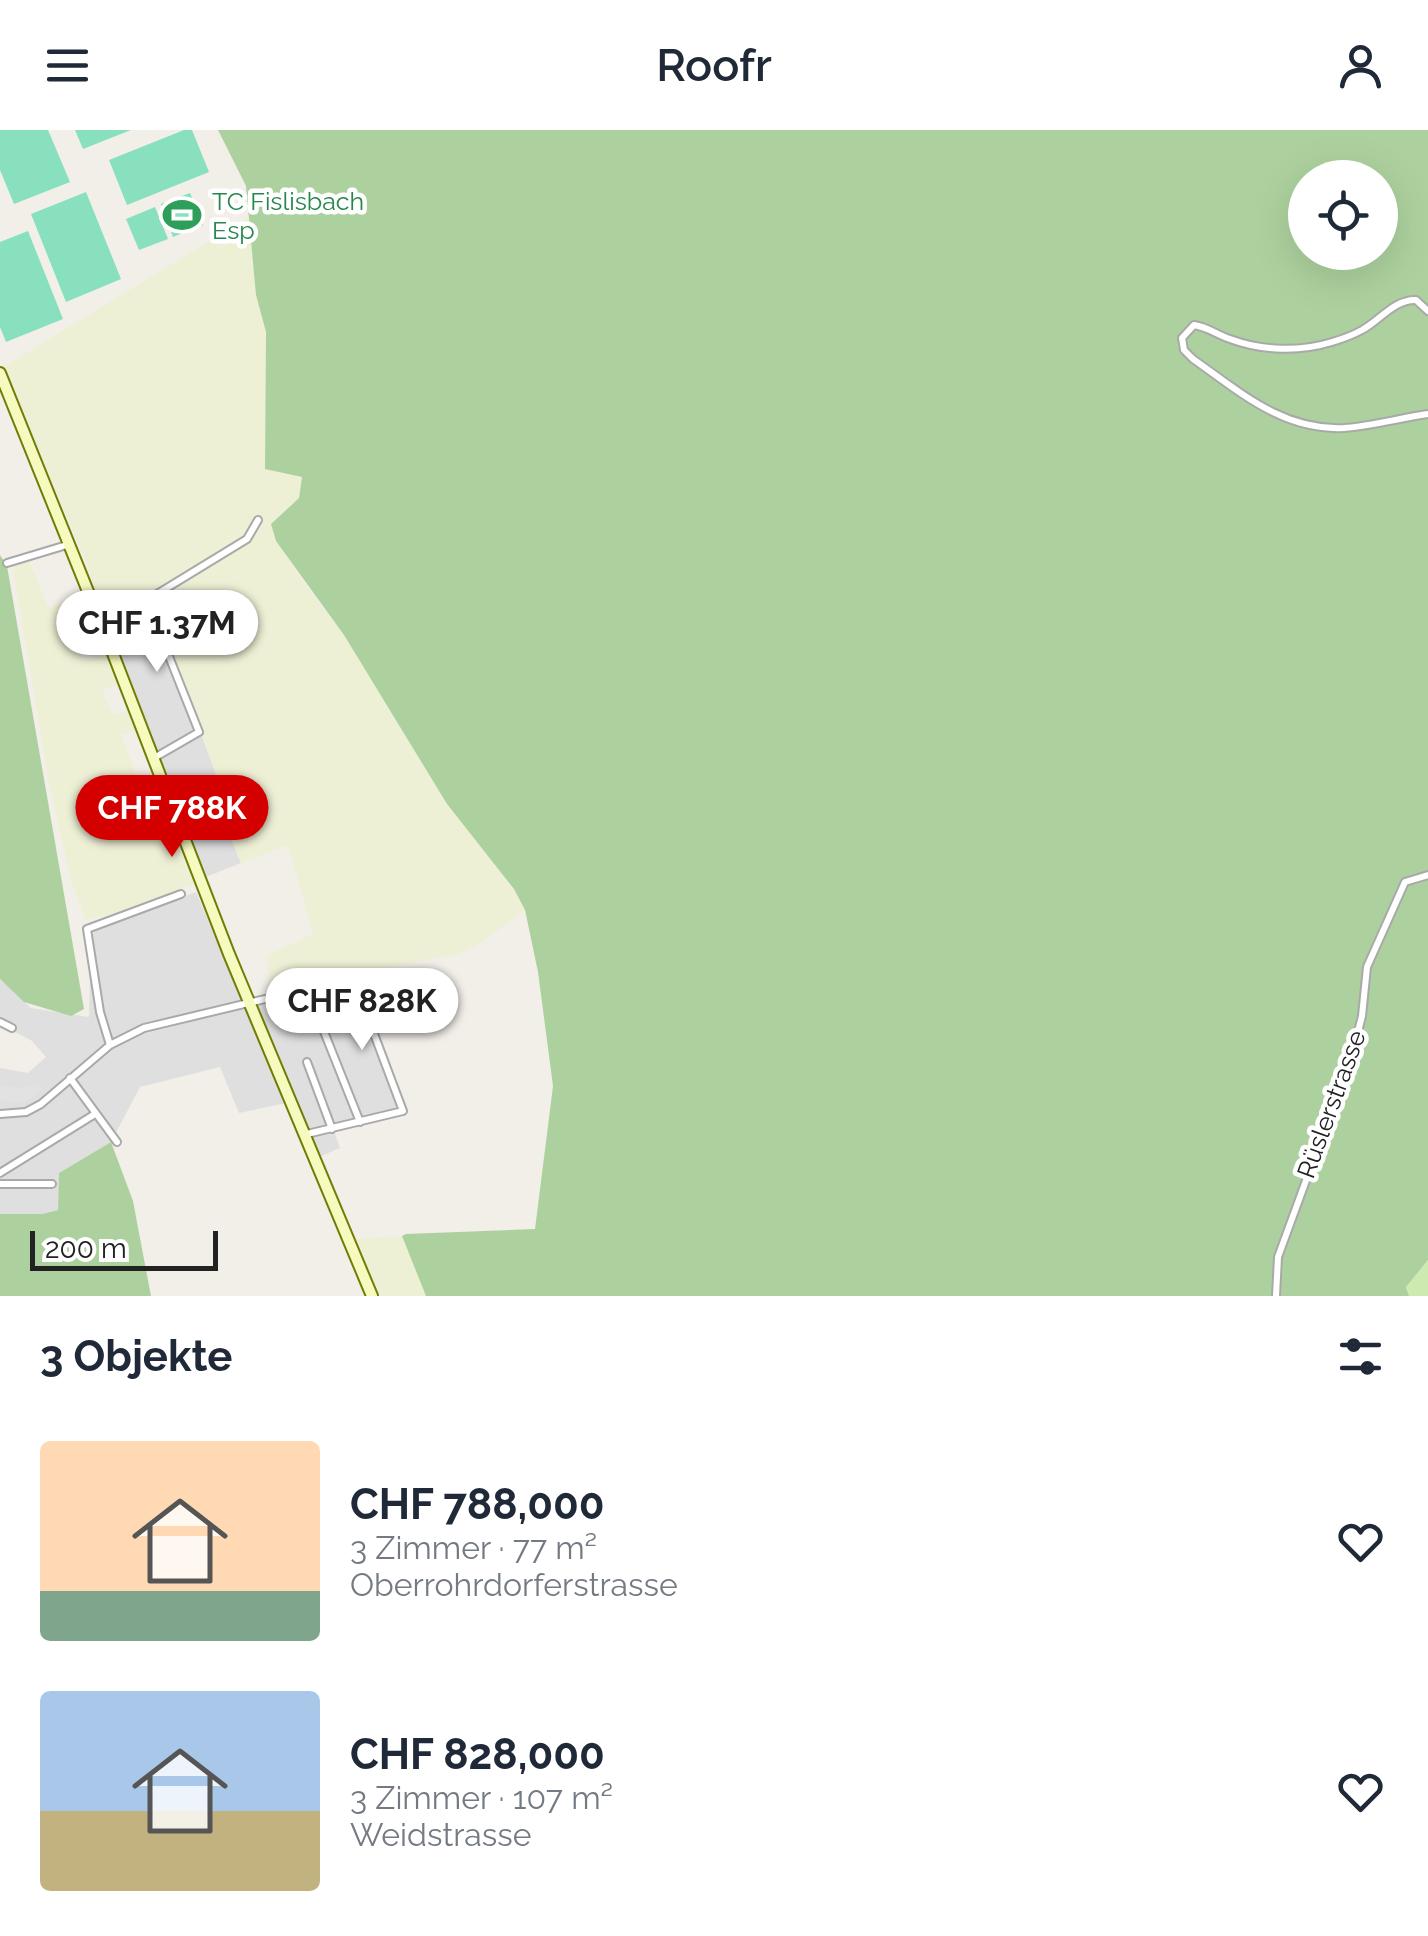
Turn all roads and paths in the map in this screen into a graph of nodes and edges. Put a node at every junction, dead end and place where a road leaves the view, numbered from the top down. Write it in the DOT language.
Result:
graph roads {
  1 [pos="1428,311"];
  2 [pos="0,373"];
  3 [pos="1428,414"];
  4 [pos="258,520"];
  5 [pos="70,544"];
  6 [pos="7,563"];
  7 [pos="148,601"];
  8 [pos="102,627"];
  9 [pos="154,758"];
  10 [pos="1428,876"];
  11 [pos="181,894"];
  12 [pos="307,988"];
  13 [pos="249,1002"];
  14 [pos="0,1022"];
  15 [pos="12,1028"];
  16 [pos="110,1044"];
  17 [pos="307,1062"];
  18 [pos="70,1078"];
  19 [pos="0,1114"];
  20 [pos="95,1114"];
  21 [pos="360,1122"];
  22 [pos="332,1129"];
  23 [pos="307,1134"];
  24 [pos="116,1142"];
  25 [pos="0,1174"];
  26 [pos="0,1184"];
  27 [pos="52,1184"];
  28 [pos="372,1296"];
  29 [pos="1276,1296"];
  1 -- 3 [label="street"];
  2 -- 5 [label="main road"];
  4 -- 7 [label="street"];
  5 -- 6 [label="street"];
  5 -- 8 [label="main road"];
  7 -- 8 [label="street"];
  7 -- 9 [label="street"];
  8 -- 9 [label="main road"];
  9 -- 13 [label="main road"];
  10 -- 29 [label="street, Rüslerstrasse"];
  11 -- 16 [label="street"];
  12 -- 13 [label="street"];
  12 -- 21 [label="street"];
  12 -- 21 [label="street"];
  13 -- 16 [label="street"];
  13 -- 23 [label="main road"];
  14 -- 15 [label="street"];
  16 -- 18 [label="street"];
  17 -- 22 [label="street"];
  18 -- 19 [label="street"];
  18 -- 20 [label="street"];
  20 -- 24 [label="street"];
  20 -- 25 [label="street"];
  21 -- 22 [label="street"];
  22 -- 23 [label="street"];
  23 -- 28 [label="main road"];
  26 -- 27 [label="street"];
}
